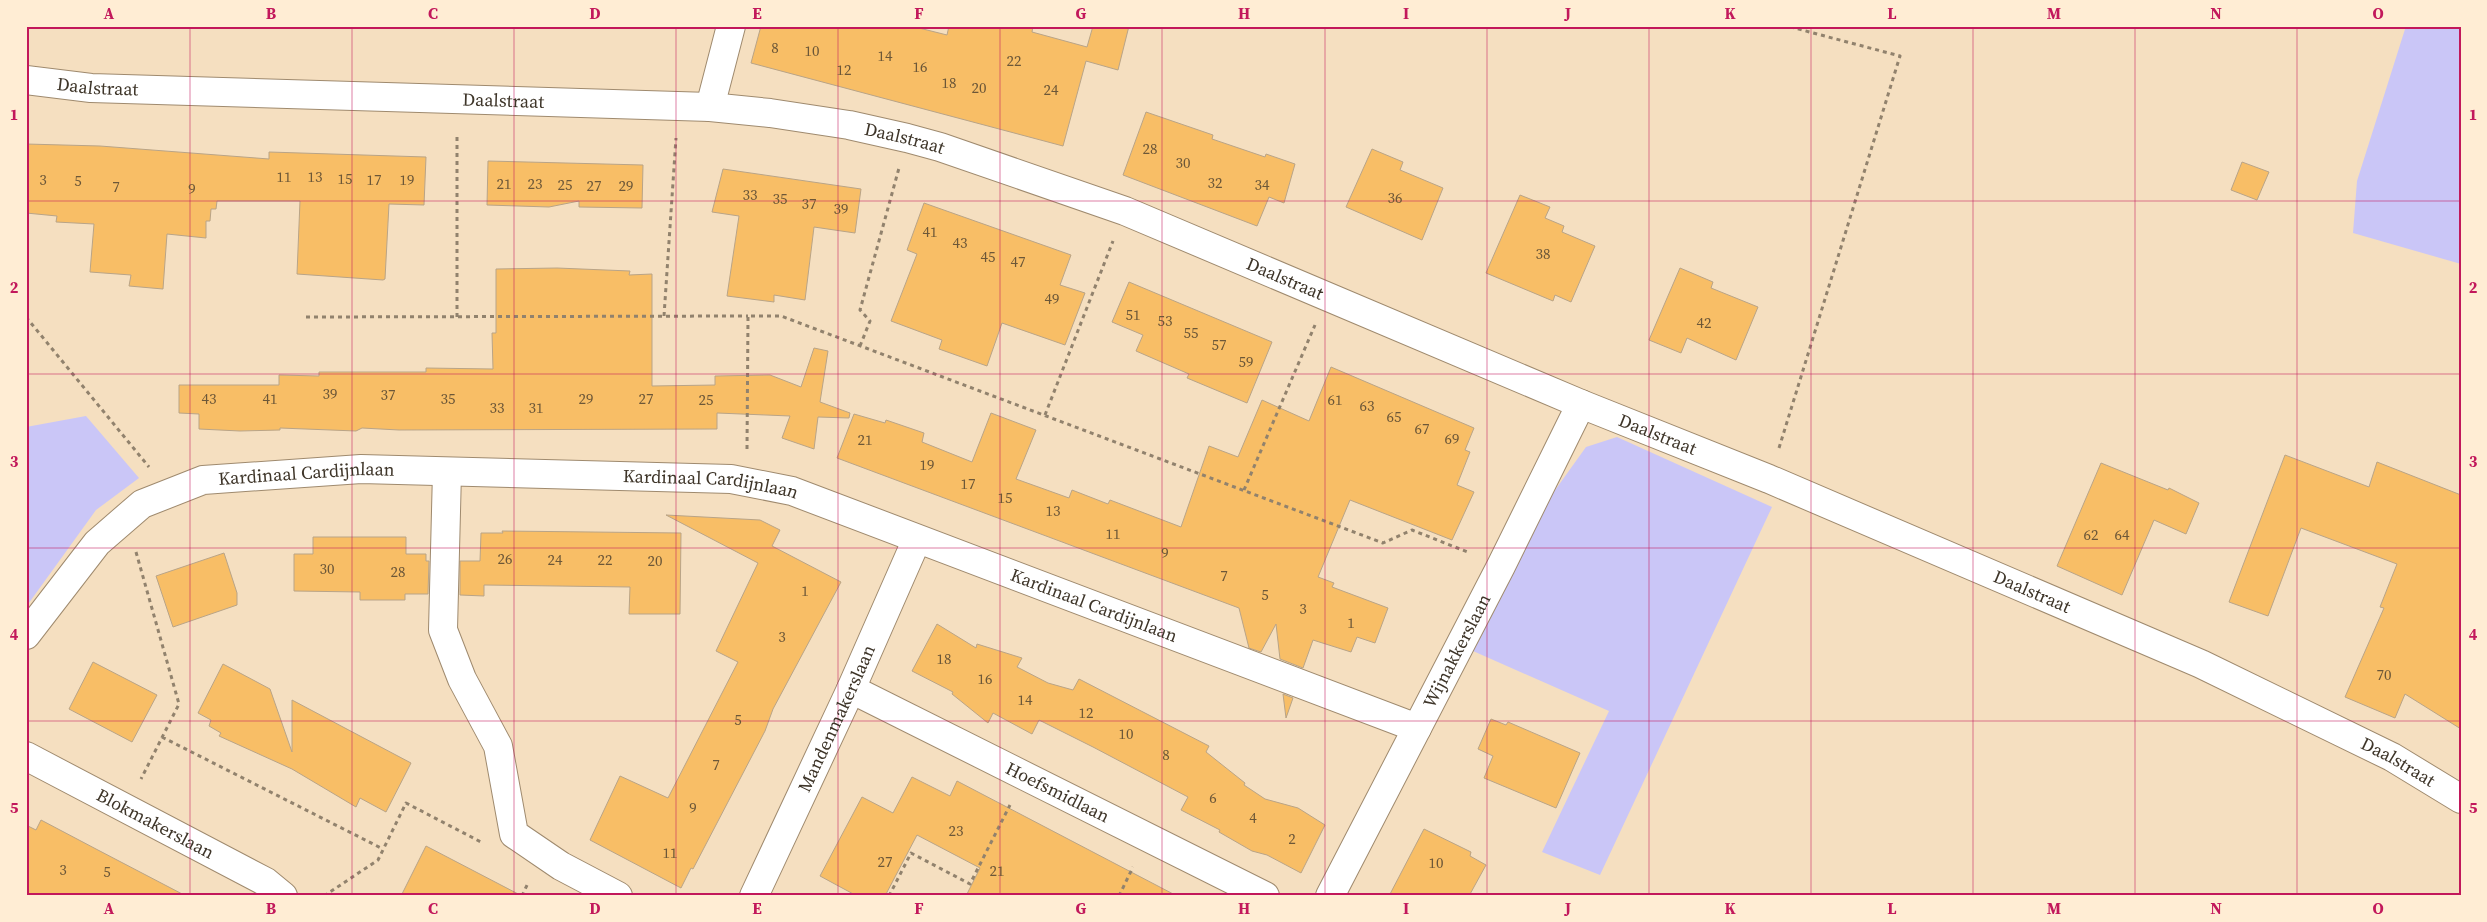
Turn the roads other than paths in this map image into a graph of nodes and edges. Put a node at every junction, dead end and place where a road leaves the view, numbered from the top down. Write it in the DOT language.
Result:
graph roads {
  1 [pos="731,26"];
  2 [pos="26,80"];
  3 [pos="710,107"];
  4 [pos="1581,404"];
  5 [pos="447,472"];
  6 [pos="917,539"];
  7 [pos="26,635"];
  8 [pos="851,689"];
  9 [pos="1417,728"];
  10 [pos="26,756"];
  11 [pos="2461,799"];
  12 [pos="283,896"];
  13 [pos="618,896"];
  14 [pos="754,896"];
  15 [pos="1265,896"];
  16 [pos="1330,896"];
  1 -- 3 [label="street"];
  2 -- 3 [label="street, Daalstraat"];
  3 -- 4 [label="street, Daalstraat"];
  4 -- 9 [label="street, Wijnakkerslaan"];
  4 -- 11 [label="street, Daalstraat"];
  5 -- 6 [label="street, Kardinaal Cardijnlaan"];
  5 -- 7 [label="street, Kardinaal Cardijnlaan"];
  5 -- 13 [label="street"];
  6 -- 8 [label="street, Mandenmakerslaan"];
  6 -- 9 [label="street, Kardinaal Cardijnlaan"];
  8 -- 14 [label="street, Mandenmakerslaan"];
  8 -- 15 [label="street, Hoefsmidlaan"];
  9 -- 16 [label="street, Wijnakkerslaan"];
  10 -- 12 [label="street, Blokmakerslaan"];
}
